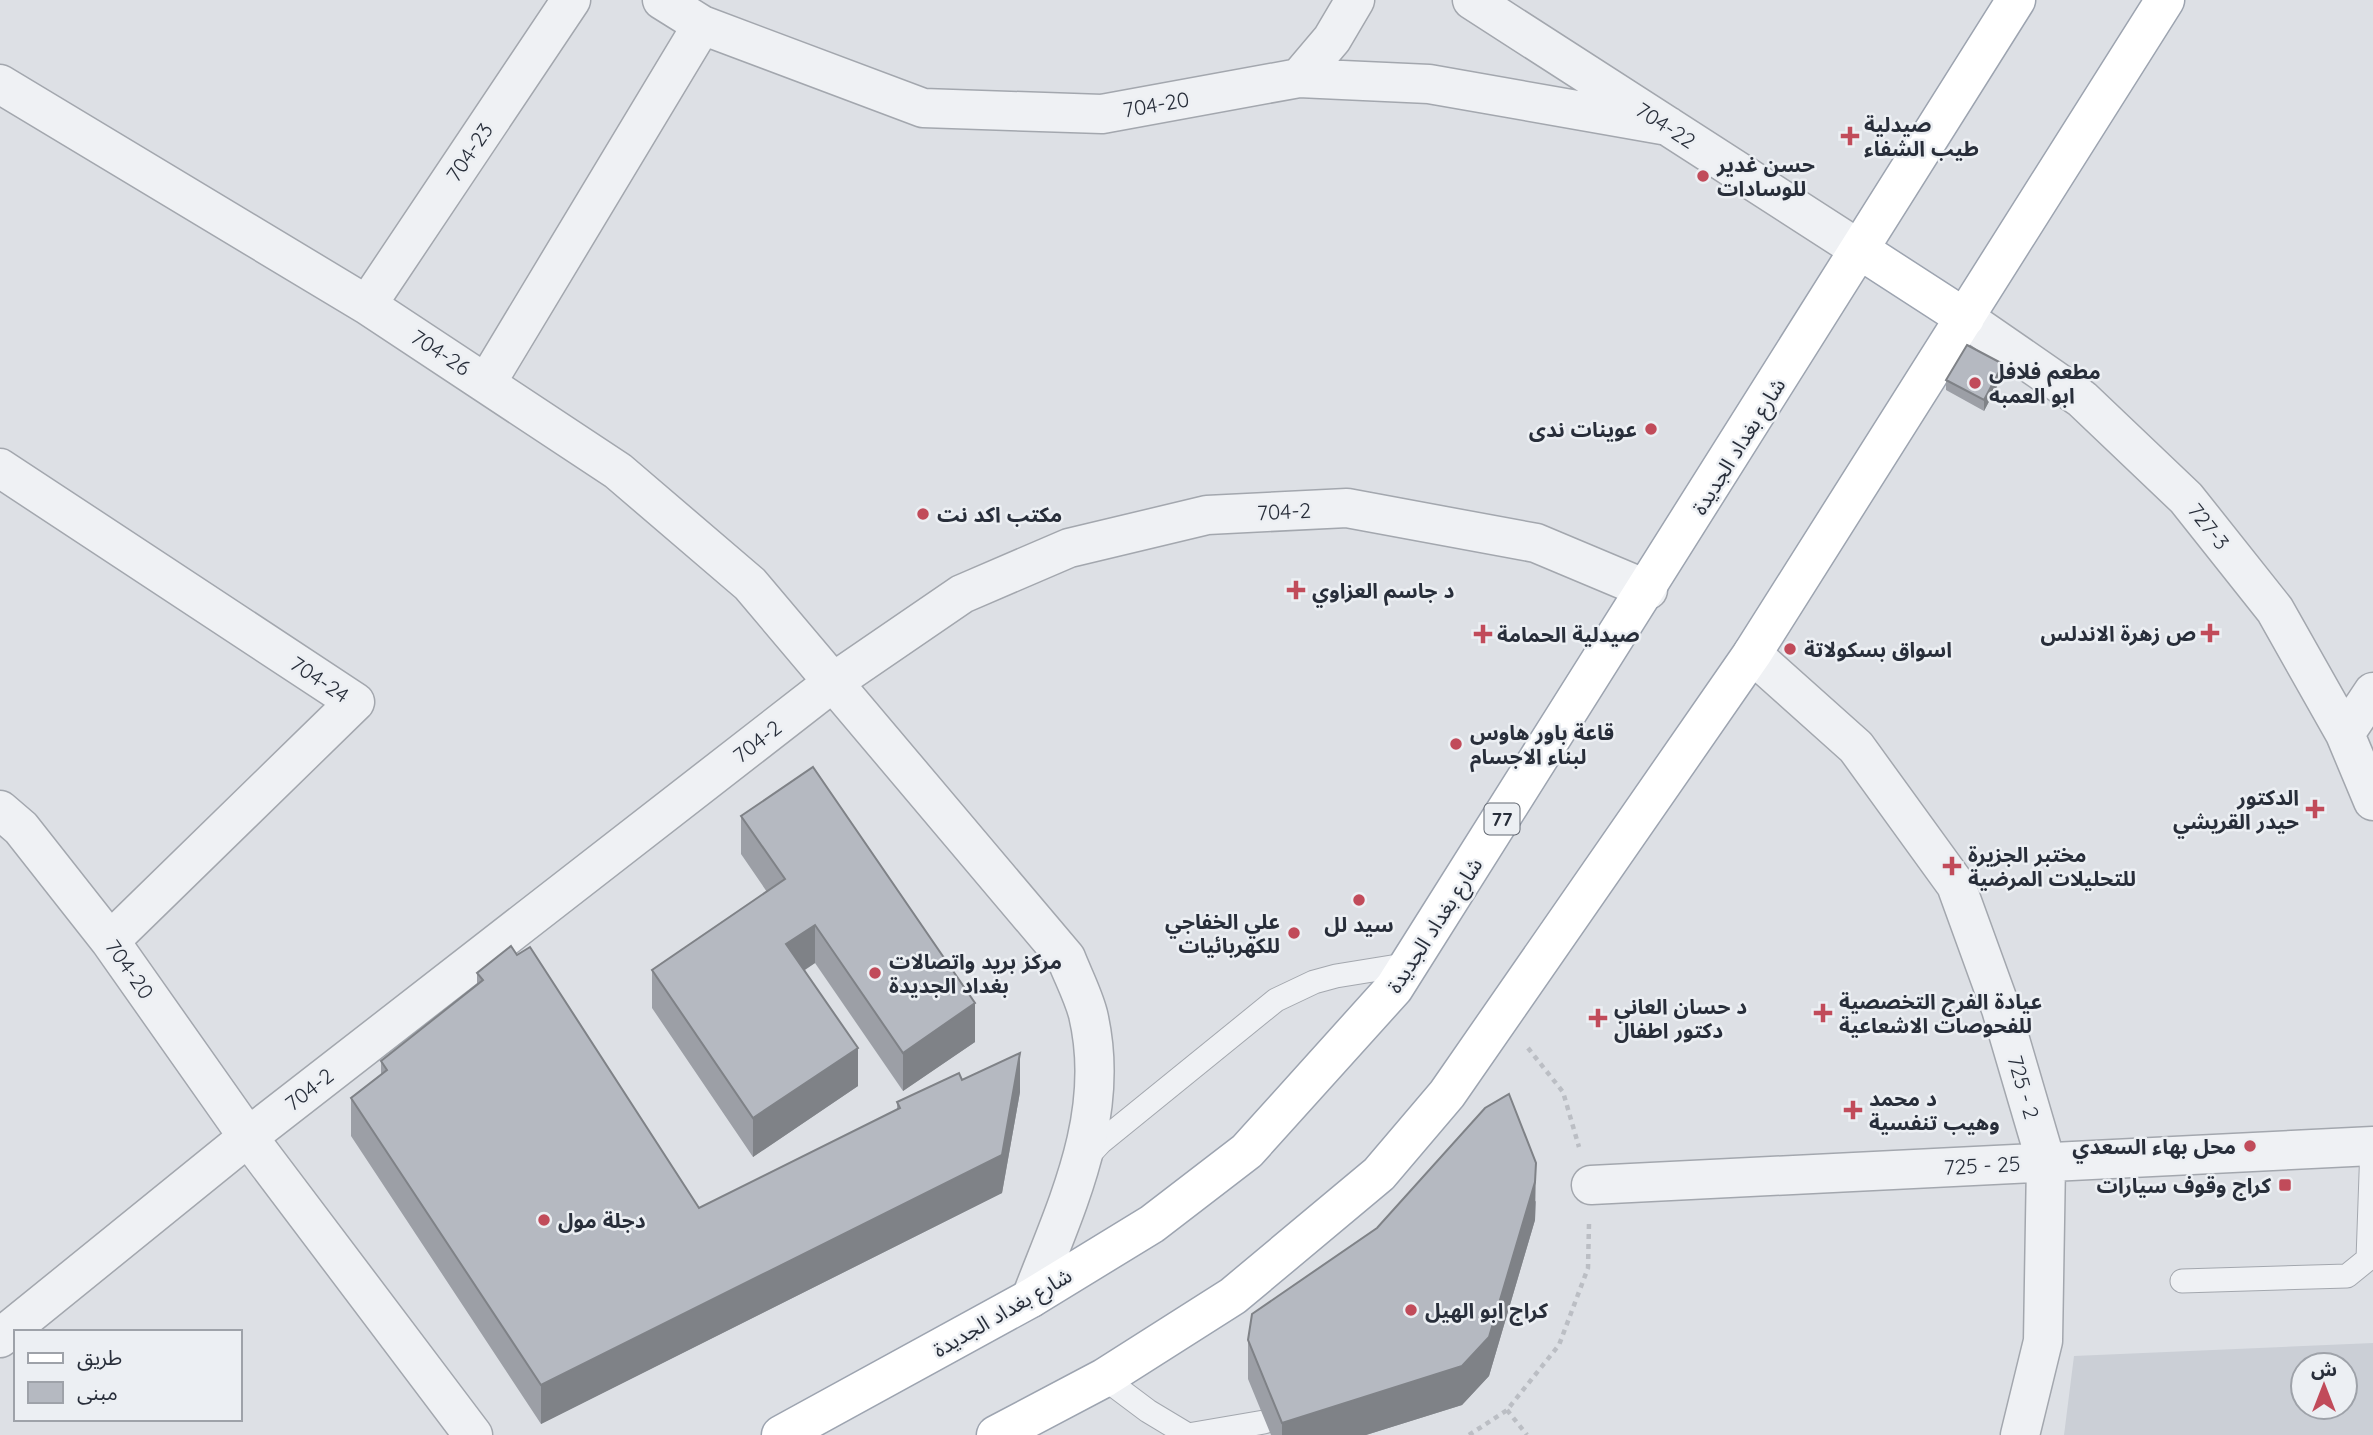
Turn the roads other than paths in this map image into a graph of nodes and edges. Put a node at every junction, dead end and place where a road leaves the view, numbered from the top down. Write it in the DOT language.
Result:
graph roads {
  1 [pos="571,0"];
  2 [pos="662,0"];
  3 [pos="1355,0"];
  4 [pos="1472,0"];
  5 [pos="2016,0"];
  6 [pos="2165,0"];
  7 [pos="702,25"];
  8 [pos="1299,78"];
  9 [pos="0,84"];
  10 [pos="1668,126"];
  11 [pos="1860,250"];
  12 [pos="367,304"];
  13 [pos="1965,318"];
  14 [pos="487,382"];
  15 [pos="0,468"];
  16 [pos="1648,590"];
  17 [pos="1752,654"];
  18 [pos="832,683"];
  19 [pos="2373,692"];
  20 [pos="2346,734"];
  21 [pos="2372,793"];
  22 [pos="0,810"];
  23 [pos="110,941"];
  24 [pos="1410,964"];
  25 [pos="248,1137"];
  26 [pos="2373,1146"];
  27 [pos="1084,1160"];
  28 [pos="2046,1162"];
  29 [pos="1591,1185"];
  30 [pos="2182,1282"];
  31 [pos="1031,1298"];
  32 [pos="0,1338"];
  33 [pos="1104,1378"];
  34 [pos="1264,1422"];
  35 [pos="473,1435"];
  36 [pos="781,1435"];
  37 [pos="996,1435"];
  38 [pos="2020,1435"];
  1 -- 12 [label="street, 704-23"];
  2 -- 7 [label="street, 704-20"];
  3 -- 8 [label="street"];
  4 -- 10 [label="street, 704-22"];
  5 -- 11 [label="main road, شارع بغداد الجديدة / 77"];
  6 -- 13 [label="main road"];
  7 -- 8 [label="street, 704-20"];
  7 -- 14 [label="street"];
  8 -- 10 [label="street, 704-20"];
  9 -- 12 [label="street, 704-26"];
  10 -- 11 [label="street, 704-22"];
  11 -- 13 [label="main road"];
  11 -- 16 [label="main road, شارع بغداد الجديدة / 77"];
  12 -- 14 [label="street, 704-26"];
  13 -- 17 [label="main road"];
  13 -- 20 [label="street, 727-3"];
  14 -- 18 [label="street, 704-26"];
  15 -- 23 [label="street, 704-24"];
  16 -- 18 [label="street, 704-2"];
  16 -- 24 [label="main road, شارع بغداد الجديدة / 77"];
  17 -- 28 [label="street, 725 - 2"];
  17 -- 33 [label="main road"];
  18 -- 25 [label="street, 704-2"];
  18 -- 27 [label="street, 704-26"];
  19 -- 20 [label="street"];
  20 -- 21 [label="street, 727-3"];
  22 -- 23 [label="street, 704-20"];
  23 -- 25 [label="street, 704-20"];
  24 -- 27 [label="lane"];
  24 -- 31 [label="main road, شارع بغداد الجديدة / 77"];
  25 -- 32 [label="street, 704-2"];
  25 -- 35 [label="street, 704-20"];
  26 -- 28 [label="street, 725 - 25"];
  26 -- 30 [label="lane"];
  27 -- 31 [label="street, 704-26"];
  28 -- 29 [label="street, 725 - 25"];
  28 -- 38 [label="street, 725 - 2"];
  31 -- 36 [label="main road, شارع بغداد الجديدة / 77"];
  33 -- 34 [label="lane"];
  33 -- 37 [label="main road"];
}
